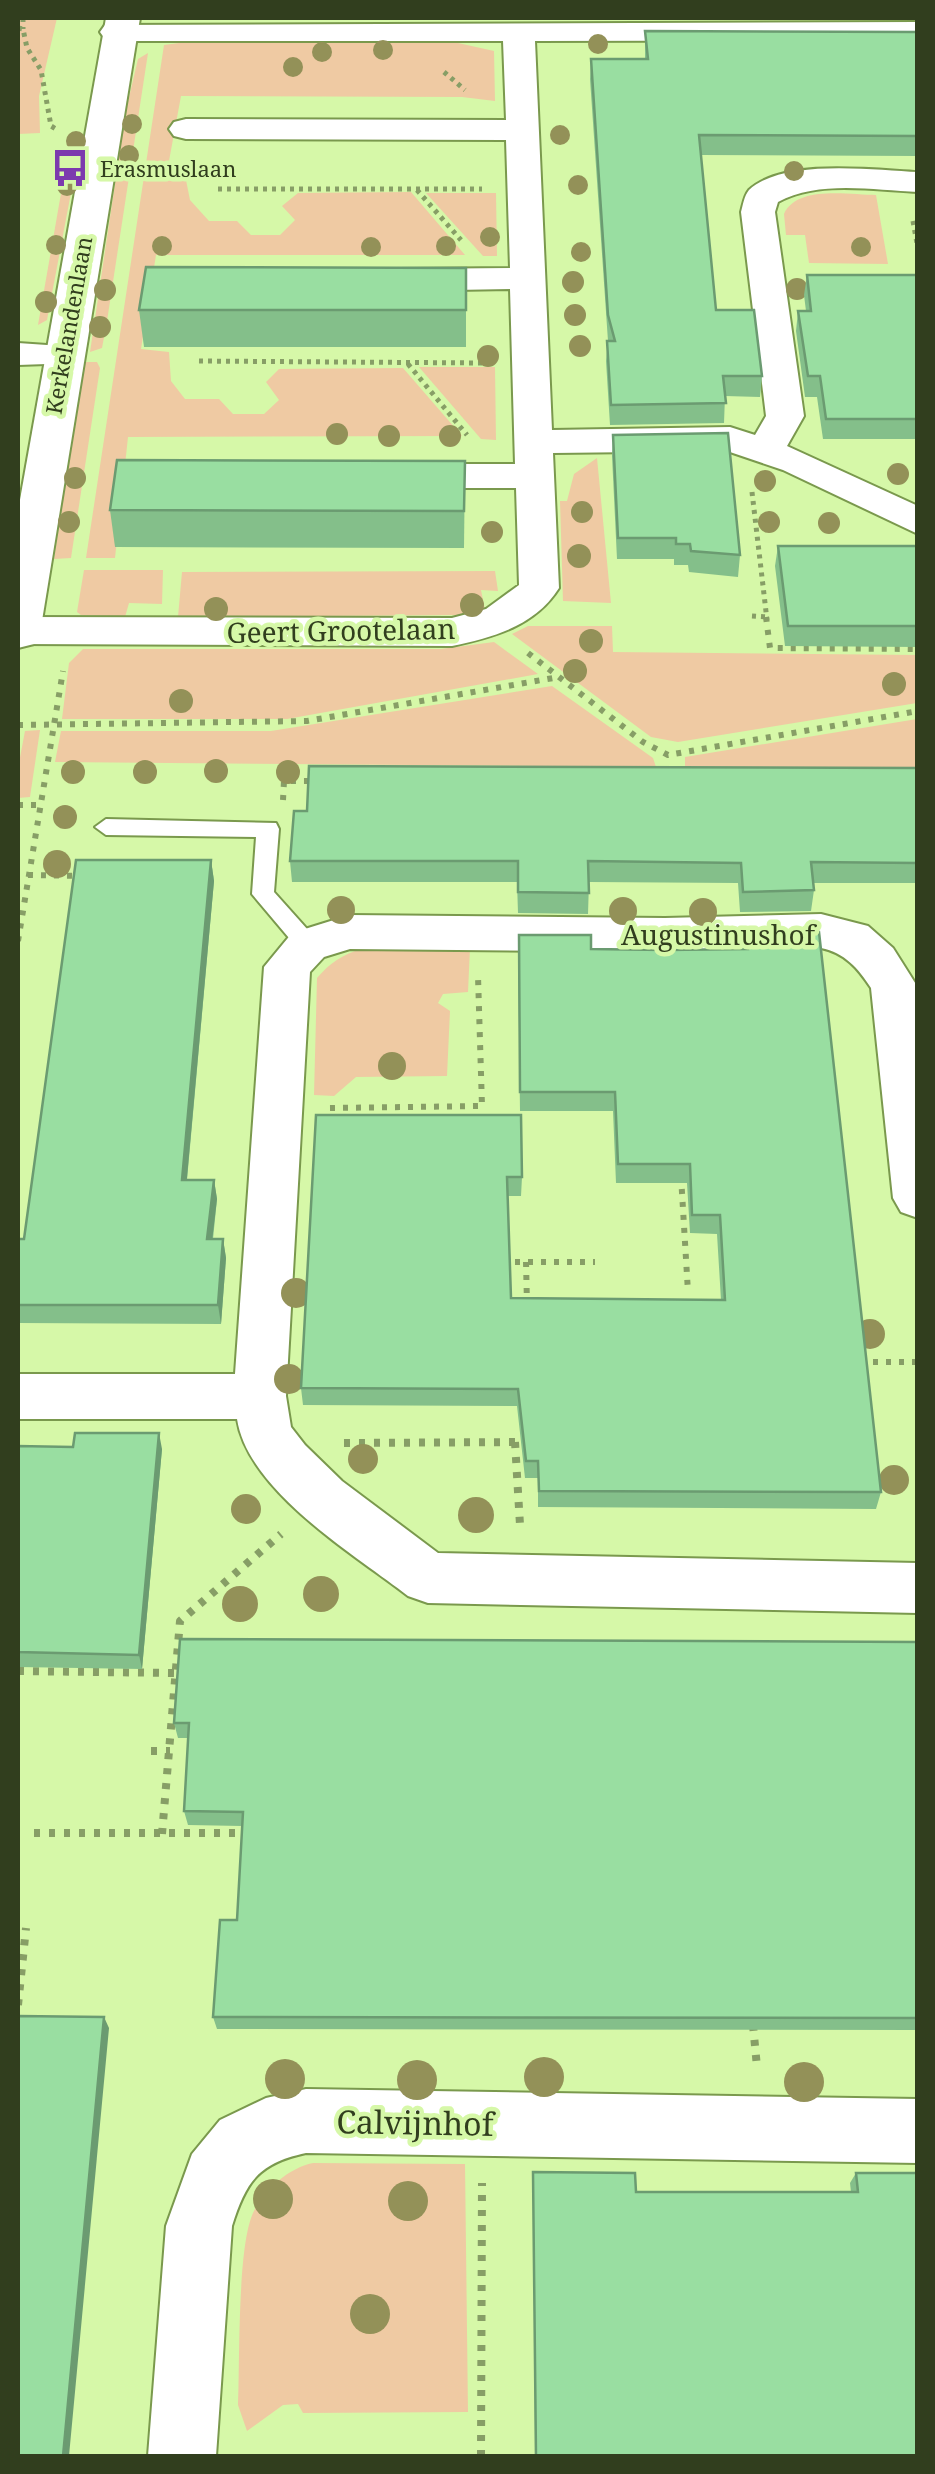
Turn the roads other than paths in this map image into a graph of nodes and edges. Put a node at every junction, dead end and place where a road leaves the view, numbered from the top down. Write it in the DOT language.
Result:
graph roads {
  1 [pos="698,25"];
  2 [pos="366,26"];
  3 [pos="914,26"];
  4 [pos="120,27"];
  5 [pos="519,32"];
  6 [pos="186,130"];
  7 [pos="505,130"];
  8 [pos="918,182"];
  9 [pos="529,278"];
  10 [pos="364,280"];
  11 [pos="18,354"];
  12 [pos="62,355"];
  13 [pos="766,448"];
  14 [pos="535,459"];
  15 [pos="362,476"];
  16 [pos="918,522"];
  17 [pos="18,632"];
  18 [pos="106,827"];
  19 [pos="308,945"];
  20 [pos="918,1198"];
  21 [pos="18,1397"];
  22 [pos="266,1420"];
  23 [pos="918,1588"];
  24 [pos="918,2131"];
  25 [pos="182,2456"];
  1 -- 3 [label="street"];
  1 -- 5 [label="street"];
  2 -- 4 [label="street"];
  2 -- 5 [label="street"];
  4 -- 12 [label="street, Kerkelandenlaan"];
  5 -- 7 [label="street, Geert Grootelaan"];
  6 -- 7 [label="street"];
  7 -- 9 [label="street, Geert Grootelaan"];
  8 -- 13 [label="street"];
  9 -- 10 [label="street"];
  9 -- 14 [label="street, Geert Grootelaan"];
  11 -- 12 [label="street"];
  12 -- 17 [label="street, Kerkelandenlaan"];
  13 -- 14 [label="street"];
  13 -- 16 [label="street"];
  14 -- 15 [label="street"];
  14 -- 17 [label="street, Geert Grootelaan"];
  18 -- 19 [label="lane"];
  19 -- 20 [label="street, Augustinushof"];
  19 -- 22 [label="street"];
  21 -- 22 [label="street"];
  22 -- 23 [label="street"];
  24 -- 25 [label="street, Calvijnhof"];
}
